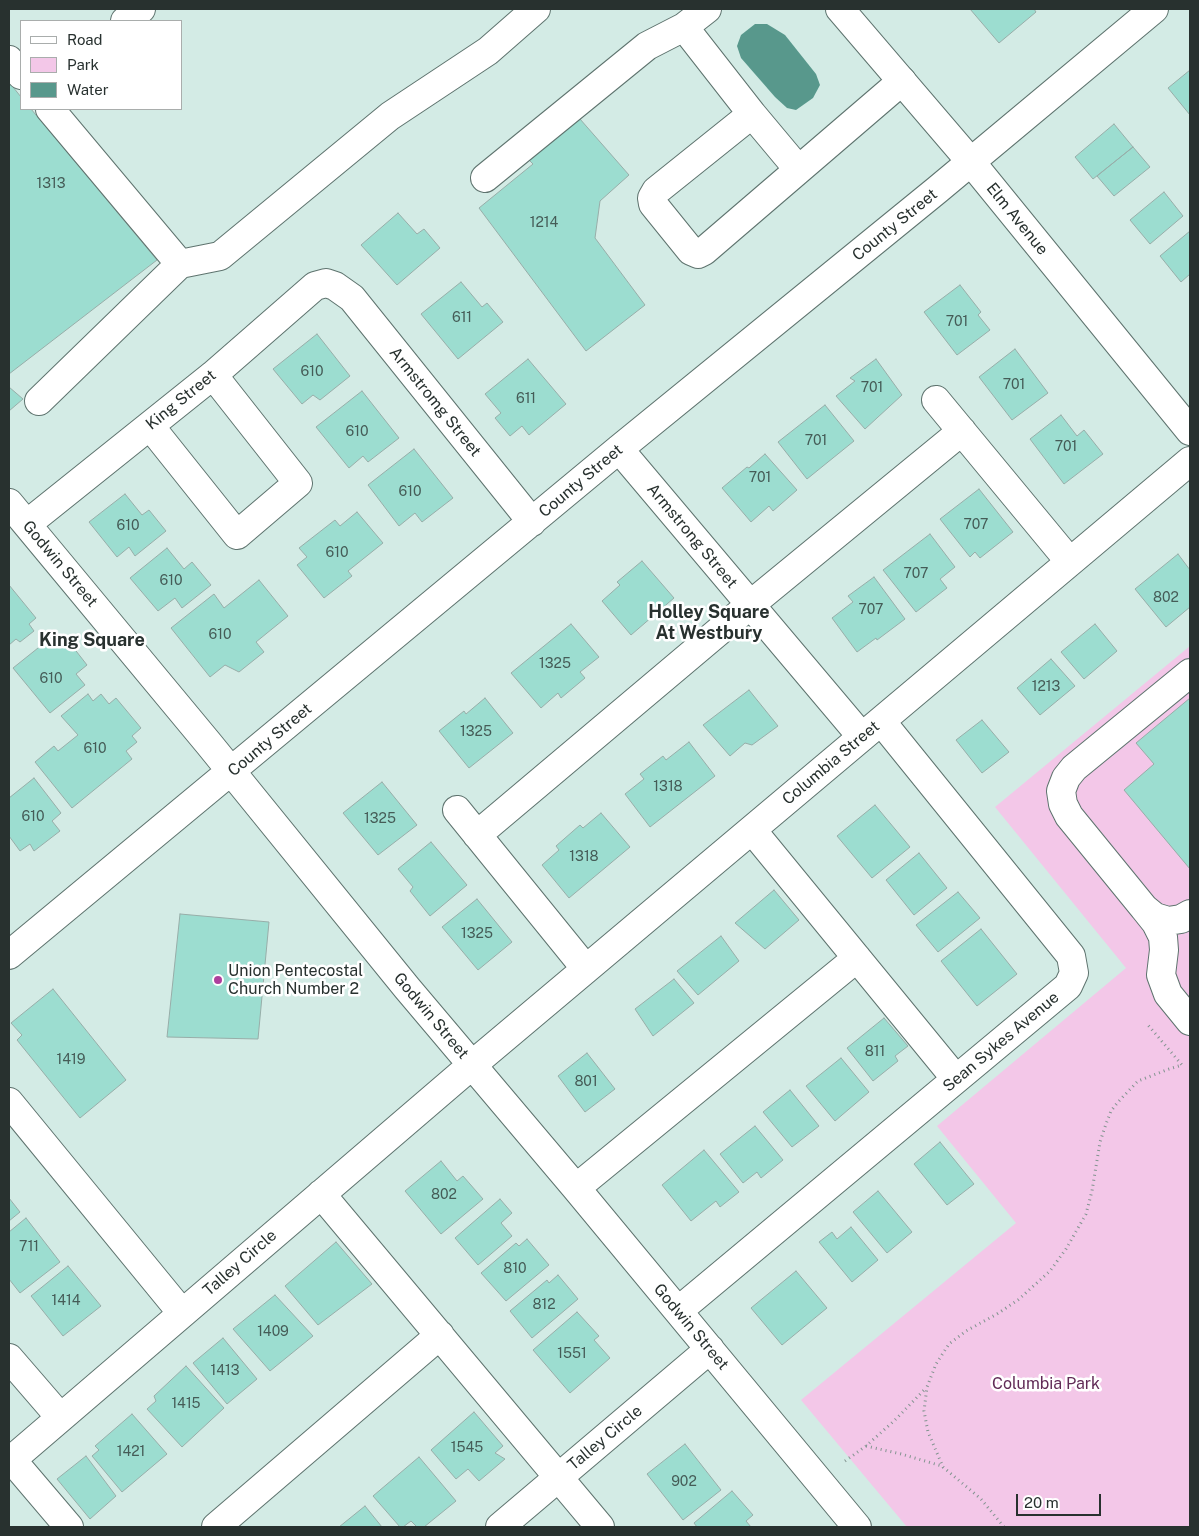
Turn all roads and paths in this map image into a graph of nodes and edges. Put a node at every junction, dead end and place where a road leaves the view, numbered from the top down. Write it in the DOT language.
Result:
graph roads {
  1 [pos="141,9"];
  2 [pos="536,9"];
  3 [pos="706,9"];
  4 [pos="840,9"];
  5 [pos="1154,9"];
  6 [pos="126,20"];
  7 [pos="684,27"];
  8 [pos="9,60"];
  9 [pos="20,74"];
  10 [pos="902,81"];
  11 [pos="51,110"];
  12 [pos="752,114"];
  13 [pos="971,162"];
  14 [pos="798,169"];
  15 [pos="485,178"];
  16 [pos="180,264"];
  17 [pos="335,286"];
  18 [pos="213,375"];
  19 [pos="936,400"];
  20 [pos="39,401"];
  21 [pos="150,426"];
  22 [pos="962,430"];
  23 [pos="1190,431"];
  24 [pos="619,449"];
  25 [pos="1190,461"];
  26 [pos="9,502"];
  27 [pos="532,522"];
  28 [pos="27,524"];
  29 [pos="1070,562"];
  30 [pos="750,605"];
  31 [pos="1190,673"];
  32 [pos="871,729"];
  33 [pos="231,772"];
  34 [pos="457,810"];
  35 [pos="752,830"];
  36 [pos="477,835"];
  37 [pos="1144,908"];
  38 [pos="1190,915"];
  39 [pos="1163,937"];
  40 [pos="9,954"];
  41 [pos="857,958"];
  42 [pos="586,969"];
  43 [pos="1190,1021"];
  44 [pos="1148,1026"];
  45 [pos="472,1065"];
  46 [pos="956,1079"];
  47 [pos="9,1102"];
  48 [pos="576,1188"];
  49 [pos="321,1194"];
  50 [pos="678,1311"];
  51 [pos="182,1313"];
  52 [pos="440,1335"];
  53 [pos="710,1349"];
  54 [pos="9,1358"];
  55 [pos="927,1387"];
  56 [pos="60,1417"];
  57 [pos="866,1446"];
  58 [pos="10,1461"];
  59 [pos="845,1461"];
  60 [pos="943,1467"];
  61 [pos="559,1477"];
  62 [pos="69,1527"];
  63 [pos="216,1527"];
  64 [pos="500,1527"];
  65 [pos="600,1527"];
  66 [pos="857,1527"];
  67 [pos="1004,1527"];
  1 -- 6 [label="street"];
  2 -- 16 [label="street"];
  3 -- 7 [label="street"];
  4 -- 10 [label="street, Elm Avenue"];
  5 -- 13 [label="street, County Street"];
  7 -- 12 [label="street"];
  7 -- 15 [label="street"];
  8 -- 9 [label="street"];
  10 -- 13 [label="street, Elm Avenue"];
  10 -- 14 [label="street"];
  11 -- 16 [label="street"];
  12 -- 14 [label="street"];
  12 -- 14 [label="street"];
  13 -- 23 [label="street, Elm Avenue"];
  13 -- 24 [label="street, County Street"];
  16 -- 20 [label="street"];
  17 -- 18 [label="street, King Street"];
  17 -- 27 [label="street, Armstromg Street"];
  18 -- 21 [label="street, King Street"];
  18 -- 21 [label="street"];
  19 -- 22 [label="street"];
  21 -- 28 [label="street, King Street"];
  22 -- 29 [label="street"];
  22 -- 30 [label="street"];
  24 -- 27 [label="street, County Street"];
  24 -- 30 [label="street, Armstrong Street"];
  25 -- 29 [label="street, Columbia Street"];
  26 -- 28 [label="street, Godwin Street"];
  27 -- 33 [label="street, County Street"];
  28 -- 33 [label="street, Godwin Street"];
  29 -- 32 [label="street, Columbia Street"];
  30 -- 32 [label="street, Armstrong Street"];
  30 -- 36 [label="street"];
  31 -- 37 [label="street"];
  32 -- 35 [label="street, Columbia Street"];
  32 -- 46 [label="street, Sean Sykes Avenue"];
  33 -- 40 [label="street, County Street"];
  33 -- 45 [label="street, Godwin Street"];
  34 -- 36 [label="street"];
  35 -- 41 [label="street"];
  35 -- 42 [label="street, Columbia Street"];
  36 -- 42 [label="street"];
  37 -- 38 [label="street"];
  37 -- 39 [label="street"];
  38 -- 39 [label="street"];
  39 -- 43 [label="street"];
  41 -- 46 [label="street"];
  41 -- 48 [label="street"];
  42 -- 45 [label="street, Columbia Street"];
  44 -- 55 [label="path"];
  45 -- 48 [label="street, Godwin Street"];
  45 -- 49 [label="street, Talley Circle"];
  46 -- 50 [label="street, Sean Sykes Avenue"];
  47 -- 51 [label="street"];
  48 -- 50 [label="street, Godwin Street"];
  49 -- 51 [label="street, Talley Circle"];
  49 -- 52 [label="street"];
  50 -- 53 [label="street, Godwin Street"];
  51 -- 56 [label="street, Talley Circle"];
  52 -- 61 [label="street"];
  52 -- 63 [label="street"];
  53 -- 61 [label="street, Talley Circle"];
  53 -- 66 [label="street, Godwin Street"];
  54 -- 56 [label="street"];
  55 -- 57 [label="path"];
  55 -- 60 [label="path"];
  56 -- 58 [label="street, Talley Circle"];
  57 -- 59 [label="path"];
  57 -- 60 [label="path"];
  58 -- 62 [label="street"];
  60 -- 67 [label="path"];
  61 -- 64 [label="street, Talley Circle"];
  61 -- 65 [label="street"];
}
